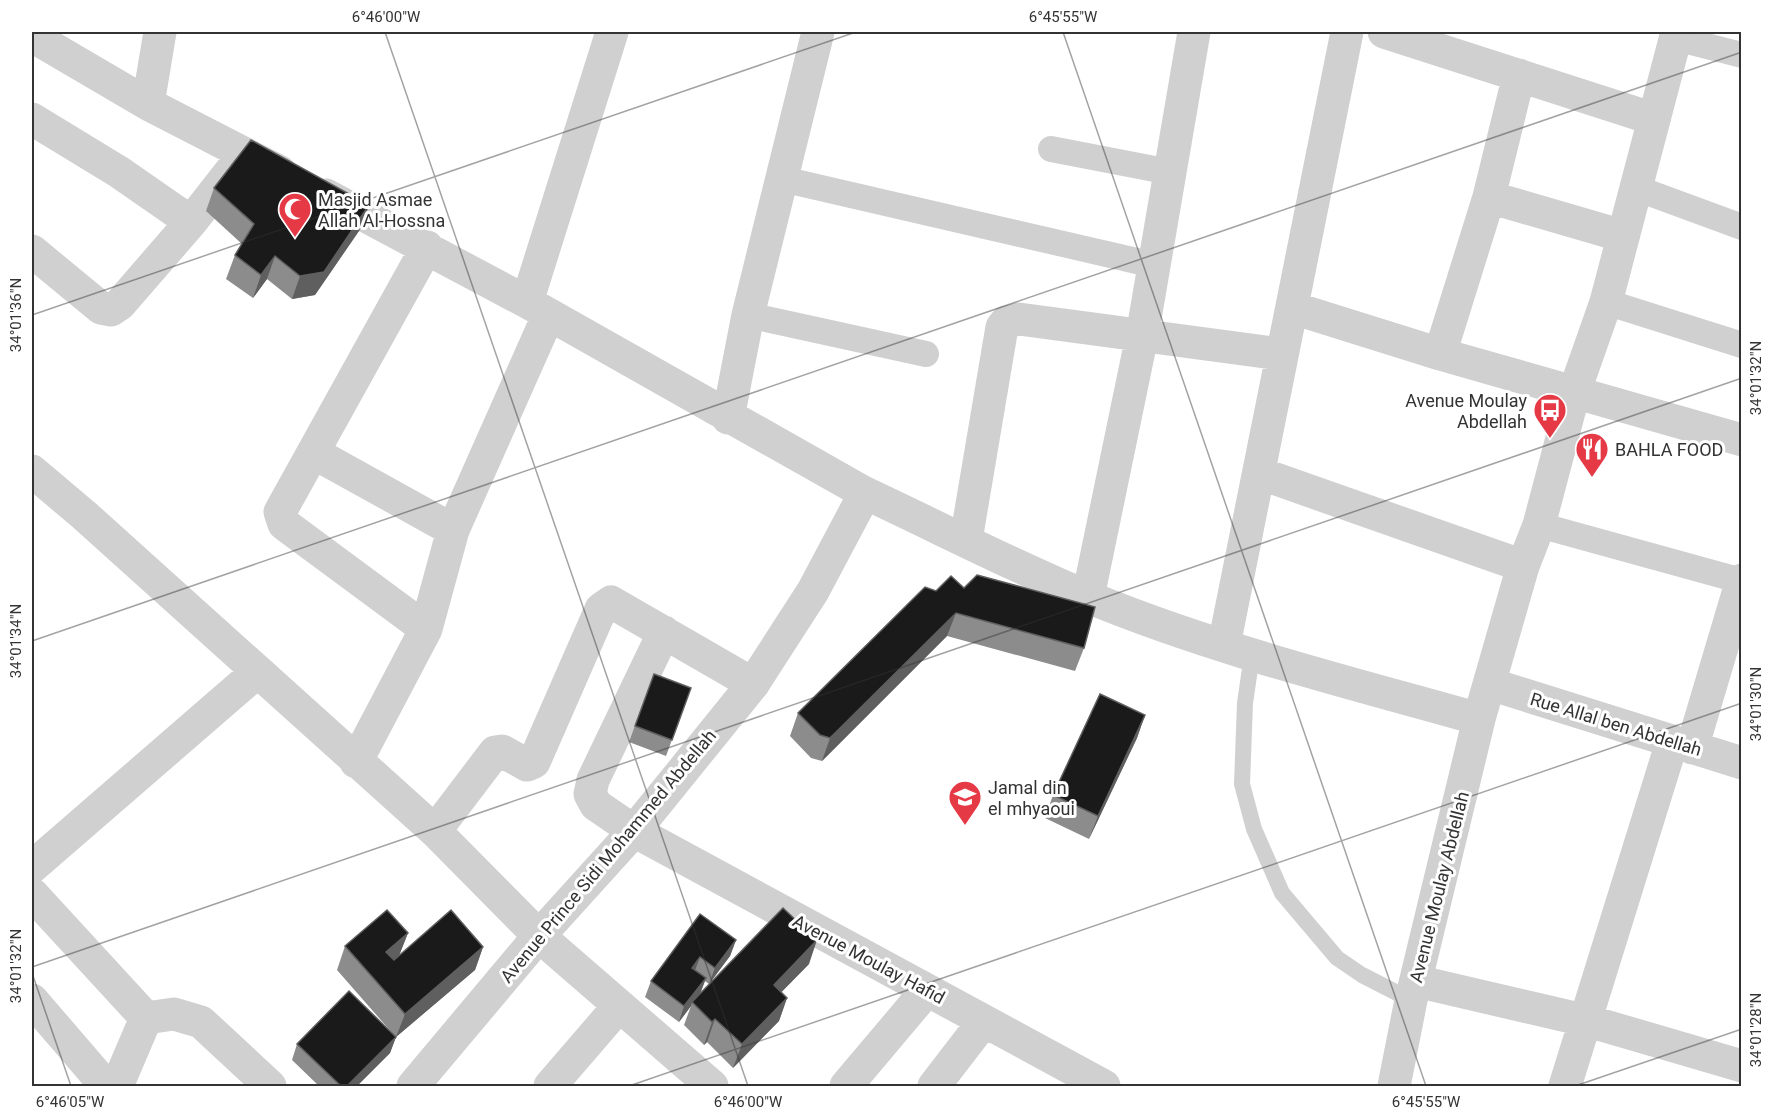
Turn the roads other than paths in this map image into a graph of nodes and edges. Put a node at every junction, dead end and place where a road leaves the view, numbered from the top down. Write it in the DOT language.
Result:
graph roads {
  1 [pos="160,32"];
  2 [pos="612,32"];
  3 [pos="818,32"];
  4 [pos="1194,32"];
  5 [pos="1347,32"];
  6 [pos="1384,32"];
  7 [pos="1676,35"];
  8 [pos="32,36"];
  9 [pos="1742,55"];
  10 [pos="1519,75"];
  11 [pos="148,104"];
  12 [pos="32,119"];
  13 [pos="1654,119"];
  14 [pos="1051,149"];
  15 [pos="245,154"];
  16 [pos="1170,172"];
  17 [pos="782,178"];
  18 [pos="1636,188"];
  19 [pos="1488,197"];
  20 [pos="191,222"];
  21 [pos="1742,227"];
  22 [pos="1623,236"];
  23 [pos="427,247"];
  24 [pos="32,251"];
  25 [pos="1154,265"];
  26 [pos="1606,302"];
  27 [pos="1293,308"];
  28 [pos="537,309"];
  29 [pos="748,315"];
  30 [pos="1142,336"];
  31 [pos="1742,345"];
  32 [pos="926,354"];
  33 [pos="1281,354"];
  34 [pos="1440,354"];
  35 [pos="1574,393"];
  36 [pos="728,418"];
  37 [pos="1742,440"];
  38 [pos="314,453"];
  39 [pos="1259,473"];
  40 [pos="37,485"];
  41 [pos="866,493"];
  42 [pos="1539,525"];
  43 [pos="453,530"];
  44 [pos="966,540"];
  45 [pos="1523,567"];
  46 [pos="1741,581"];
  47 [pos="1088,597"];
  48 [pos="426,629"];
  49 [pos="664,632"];
  50 [pos="1238,650"];
  51 [pos="257,672"];
  52 [pos="753,684"];
  53 [pos="1490,684"];
  54 [pos="1479,719"];
  55 [pos="1682,745"];
  56 [pos="356,762"];
  57 [pos="1742,763"];
  58 [pos="435,831"];
  59 [pos="634,831"];
  60 [pos="32,867"];
  61 [pos="32,894"];
  62 [pos="539,936"];
  63 [pos="927,990"];
  64 [pos="1413,991"];
  65 [pos="32,1000"];
  66 [pos="619,1006"];
  67 [pos="146,1018"];
  68 [pos="984,1020"];
  69 [pos="1588,1021"];
  70 [pos="1737,1066"];
  71 [pos="696,1081"];
  72 [pos="947,1082"];
  73 [pos="1094,1084"];
  74 [pos="106,1086"];
  75 [pos="117,1086"];
  76 [pos="270,1086"];
  77 [pos="413,1086"];
  78 [pos="550,1086"];
  79 [pos="846,1086"];
  80 [pos="1394,1086"];
  81 [pos="1565,1086"];
  1 -- 11 [label="street"];
  2 -- 28 [label="street"];
  3 -- 17 [label="street"];
  4 -- 16 [label="street"];
  5 -- 27 [label="street"];
  6 -- 10 [label="street"];
  7 -- 9 [label="street"];
  7 -- 13 [label="street, Avenue Moulay Abdellah"];
  8 -- 11 [label="street"];
  10 -- 13 [label="street"];
  10 -- 19 [label="street"];
  11 -- 15 [label="street"];
  12 -- 20 [label="street"];
  13 -- 18 [label="street, Avenue Moulay Abdellah"];
  14 -- 16 [label="street"];
  15 -- 20 [label="street"];
  15 -- 23 [label="street"];
  16 -- 25 [label="street"];
  17 -- 25 [label="street"];
  17 -- 29 [label="street"];
  18 -- 21 [label="street"];
  18 -- 22 [label="street, Avenue Moulay Abdellah"];
  19 -- 22 [label="street"];
  19 -- 34 [label="street"];
  20 -- 24 [label="street"];
  22 -- 26 [label="street, Avenue Moulay Abdellah"];
  23 -- 28 [label="street"];
  23 -- 38 [label="street"];
  25 -- 30 [label="street"];
  26 -- 31 [label="street"];
  26 -- 35 [label="street, Avenue Moulay Abdellah"];
  27 -- 33 [label="street"];
  27 -- 34 [label="street"];
  28 -- 36 [label="street"];
  28 -- 43 [label="street"];
  29 -- 32 [label="street"];
  29 -- 36 [label="street"];
  30 -- 33 [label="street"];
  30 -- 44 [label="street"];
  30 -- 47 [label="street"];
  33 -- 39 [label="street"];
  34 -- 35 [label="street"];
  35 -- 37 [label="street"];
  35 -- 42 [label="street, Avenue Moulay Abdellah"];
  36 -- 41 [label="street"];
  38 -- 43 [label="street"];
  38 -- 48 [label="street"];
  39 -- 45 [label="street"];
  39 -- 50 [label="street"];
  40 -- 51 [label="street"];
  41 -- 44 [label="street"];
  41 -- 52 [label="street, Avenue Prince Sidi Mohammed Abdellah"];
  42 -- 45 [label="street, Avenue Moulay Abdellah"];
  42 -- 46 [label="street"];
  43 -- 48 [label="street"];
  44 -- 47 [label="street"];
  45 -- 53 [label="street, Avenue Moulay Abdellah"];
  46 -- 55 [label="street"];
  47 -- 50 [label="street"];
  48 -- 56 [label="street"];
  49 -- 52 [label="street"];
  49 -- 58 [label="street"];
  49 -- 59 [label="street, Avenue Moulay Hafid"];
  50 -- 54 [label="street"];
  50 -- 64 [label="lane"];
  51 -- 56 [label="street"];
  51 -- 60 [label="street"];
  52 -- 59 [label="street, Avenue Prince Sidi Mohammed Abdellah"];
  53 -- 54 [label="street, Avenue Moulay Abdellah"];
  53 -- 55 [label="street, Rue Allal ben Abdellah"];
  54 -- 64 [label="street, Avenue Moulay Abdellah"];
  55 -- 57 [label="street, Rue Allal ben Abdellah"];
  55 -- 69 [label="street"];
  56 -- 58 [label="street"];
  58 -- 62 [label="street"];
  59 -- 62 [label="street, Avenue Prince Sidi Mohammed Abdellah"];
  59 -- 63 [label="street, Avenue Moulay Hafid"];
  61 -- 67 [label="street"];
  62 -- 66 [label="street"];
  62 -- 77 [label="street, Avenue Prince Sidi Mohammed Abdellah"];
  63 -- 68 [label="street, Avenue Moulay Hafid"];
  63 -- 79 [label="street"];
  64 -- 69 [label="street"];
  64 -- 80 [label="street, Avenue Moulay Abdellah"];
  65 -- 74 [label="street"];
  66 -- 71 [label="street"];
  66 -- 78 [label="street"];
  67 -- 75 [label="street"];
  67 -- 76 [label="street"];
  68 -- 72 [label="street"];
  68 -- 73 [label="street, Avenue Moulay Hafid"];
  69 -- 70 [label="street"];
  69 -- 81 [label="street"];
}
